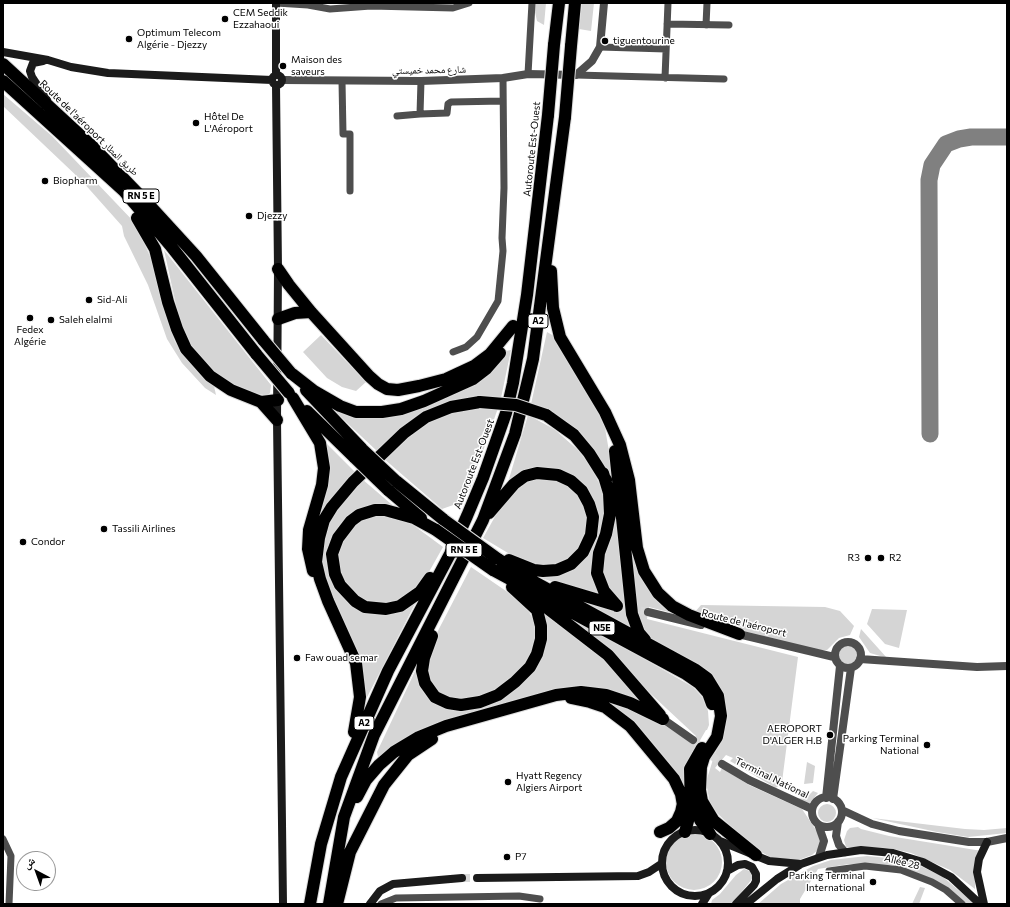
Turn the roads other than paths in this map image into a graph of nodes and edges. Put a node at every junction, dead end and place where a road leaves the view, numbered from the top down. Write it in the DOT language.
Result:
graph roads {
  1 [pos="276,3"];
  2 [pos="469,3"];
  3 [pos="532,3"];
  4 [pos="559,3"];
  5 [pos="575,3"];
  6 [pos="604,3"];
  7 [pos="668,3"];
  8 [pos="707,3"];
  9 [pos="371,4"];
  10 [pos="667,24"];
  11 [pos="706,25"];
  12 [pos="729,25"];
  13 [pos="600,47"];
  14 [pos="666,48"];
  15 [pos="3,52"];
  16 [pos="48,60"];
  17 [pos="3,64"];
  18 [pos="528,74"];
  19 [pos="576,75"];
  20 [pos="503,78"];
  21 [pos="665,78"];
  22 [pos="724,78"];
  23 [pos="277,80"];
  24 [pos="3,81"];
  25 [pos="342,81"];
  26 [pos="421,81"];
  27 [pos="503,101"];
  28 [pos="53,108"];
  29 [pos="420,114"];
  30 [pos="396,116"];
  31 [pos="66,137"];
  32 [pos="350,191"];
  33 [pos="550,242"];
  34 [pos="278,269"];
  35 [pos="527,295"];
  36 [pos="311,312"];
  37 [pos="278,319"];
  38 [pos="513,326"];
  39 [pos="453,352"];
  40 [pos="291,373"];
  41 [pos="291,396"];
  42 [pos="278,400"];
  43 [pos="261,402"];
  44 [pos="277,420"];
  45 [pos="611,423"];
  46 [pos="358,453"];
  47 [pos="602,473"];
  48 [pos="392,485"];
  49 [pos="621,508"];
  50 [pos="483,520"];
  51 [pos="436,530"];
  52 [pos="450,554"];
  53 [pos="498,559"];
  54 [pos="493,570"];
  55 [pos="529,579"];
  56 [pos="452,584"];
  57 [pos="517,584"];
  58 [pos="328,601"];
  59 [pos="648,612"];
  60 [pos="739,634"];
  61 [pos="650,645"];
  62 [pos="834,657"];
  63 [pos="860,659"];
  64 [pos="840,666"];
  65 [pos="1007,666"];
  66 [pos="851,668"];
  67 [pos="687,670"];
  68 [pos="544,699"];
  69 [pos="501,710"];
  70 [pos="663,719"];
  71 [pos="694,740"];
  72 [pos="722,764"];
  73 [pos="341,777"];
  74 [pos="700,779"];
  75 [pos="830,798"];
  76 [pos="683,802"];
  77 [pos="812,809"];
  78 [pos="842,810"];
  79 [pos="838,822"];
  80 [pos="818,824"];
  81 [pos="660,832"];
  82 [pos="683,832"];
  83 [pos="710,834"];
  84 [pos="1007,838"];
  85 [pos="3,839"];
  86 [pos="720,841"];
  87 [pos="987,842"];
  88 [pos="845,852"];
  89 [pos="756,855"];
  90 [pos="819,857"];
  91 [pos="338,859"];
  92 [pos="662,864"];
  93 [pos="801,864"];
  94 [pos="727,871"];
  95 [pos="829,871"];
  96 [pos="462,878"];
  97 [pos="477,878"];
  98 [pos="709,893"];
  99 [pos="540,900"];
  100 [pos="9,904"];
  101 [pos="283,904"];
  102 [pos="310,904"];
  103 [pos="329,904"];
  104 [pos="337,904"];
  105 [pos="370,904"];
  106 [pos="381,904"];
  107 [pos="702,904"];
  108 [pos="736,904"];
  109 [pos="746,904"];
  110 [pos="962,904"];
  111 [pos="980,904"];
  112 [pos="984,904"];
  1 -- 9 [label="street"];
  1 -- 23 [label="main road"];
  2 -- 9 [label="street"];
  3 -- 18 [label="street"];
  4 -- 35 [label="highway, Autoroute Est-Ouest / A2, bridge"];
  5 -- 33 [label="highway, A2, bridge"];
  6 -- 13 [label="street"];
  7 -- 10 [label="street"];
  8 -- 11 [label="street"];
  10 -- 11 [label="street"];
  10 -- 14 [label="street"];
  11 -- 12 [label="street"];
  13 -- 14 [label="street"];
  13 -- 19 [label="street"];
  14 -- 21 [label="street"];
  15 -- 16 [label="main road"];
  16 -- 23 [label="main road"];
  16 -- 28 [label="main road"];
  17 -- 28 [label="highway, Route de l'aéroport طريق المطار / RN 5 E"];
  18 -- 19 [label="street, شارع محمد خميستي"];
  18 -- 20 [label="street, شارع محمد خميستي"];
  19 -- 21 [label="street"];
  20 -- 26 [label="street, شارع محمد خميستي"];
  20 -- 27 [label="street"];
  21 -- 22 [label="street"];
  23 -- 25 [label="street, شارع محمد خميستي"];
  23 -- 34 [label="main road"];
  24 -- 31 [label="highway, RN 5 E"];
  25 -- 26 [label="street, شارع محمد خميستي"];
  25 -- 32 [label="street"];
  26 -- 29 [label="street"];
  27 -- 29 [label="street"];
  27 -- 39 [label="street"];
  28 -- 40 [label="highway, Route de l'aéroport طريق المطار / RN 5 E, bridge"];
  29 -- 30 [label="street"];
  31 -- 41 [label="highway, RN 5 E, bridge"];
  31 -- 43 [label="highway"];
  33 -- 45 [label="highway"];
  33 -- 50 [label="highway, A2"];
  34 -- 36 [label="highway"];
  34 -- 37 [label="main road"];
  35 -- 38 [label="highway"];
  35 -- 52 [label="highway, Autoroute Est-Ouest / A2"];
  36 -- 37 [label="highway"];
  36 -- 38 [label="highway"];
  37 -- 42 [label="main road"];
  38 -- 40 [label="highway"];
  40 -- 46 [label="highway, RN 5 E"];
  41 -- 46 [label="highway, RN 5 E"];
  41 -- 58 [label="highway"];
  42 -- 43 [label="highway"];
  42 -- 44 [label="main road"];
  43 -- 44 [label="highway"];
  44 -- 101 [label="main road"];
  45 -- 49 [label="highway"];
  45 -- 60 [label="highway"];
  46 -- 48 [label="highway, RN 5 E, bridge"];
  47 -- 49 [label="highway"];
  47 -- 55 [label="highway"];
  47 -- 58 [label="highway, bridge"];
  48 -- 51 [label="highway, RN 5 E"];
  48 -- 53 [label="highway, RN 5 E, bridge"];
  49 -- 61 [label="highway"];
  50 -- 53 [label="highway"];
  50 -- 56 [label="highway, A2"];
  51 -- 52 [label="highway"];
  51 -- 54 [label="highway, RN 5 E, bridge"];
  52 -- 73 [label="highway, Autoroute Est-Ouest / A2"];
  53 -- 55 [label="highway, RN 5 E"];
  54 -- 56 [label="highway"];
  54 -- 57 [label="highway, RN 5 E"];
  55 -- 61 [label="highway, N5E"];
  56 -- 91 [label="highway, A2"];
  57 -- 67 [label="highway, N5E"];
  57 -- 70 [label="highway, N5E"];
  58 -- 73 [label="highway"];
  59 -- 60 [label="street, Route de l'aéroport"];
  60 -- 62 [label="street, Route de l'aéroport"];
  61 -- 67 [label="highway, N5E"];
  62 -- 63 [label="street"];
  62 -- 64 [label="street"];
  63 -- 65 [label="street"];
  63 -- 66 [label="street"];
  64 -- 66 [label="street"];
  64 -- 75 [label="street"];
  66 -- 75 [label="street"];
  67 -- 74 [label="highway"];
  67 -- 82 [label="highway"];
  68 -- 69 [label="highway"];
  68 -- 70 [label="highway"];
  68 -- 76 [label="highway"];
  69 -- 91 [label="highway"];
  69 -- 104 [label="highway"];
  70 -- 71 [label="street, N5E"];
  72 -- 77 [label="street, Terminal National"];
  73 -- 102 [label="highway, Autoroute Est-Ouest / A2"];
  74 -- 83 [label="highway"];
  74 -- 89 [label="highway"];
  75 -- 77 [label="street"];
  75 -- 78 [label="street"];
  76 -- 81 [label="highway"];
  76 -- 82 [label="highway"];
  77 -- 80 [label="street"];
  78 -- 79 [label="street"];
  78 -- 87 [label="street"];
  79 -- 80 [label="street"];
  79 -- 88 [label="street"];
  80 -- 90 [label="street"];
  82 -- 83 [label="main road"];
  82 -- 92 [label="main road"];
  83 -- 86 [label="main road"];
  84 -- 87 [label="street"];
  85 -- 100 [label="street"];
  86 -- 89 [label="main road"];
  86 -- 94 [label="main road"];
  87 -- 112 [label="main road"];
  88 -- 90 [label="main road"];
  88 -- 111 [label="main road"];
  89 -- 93 [label="main road"];
  90 -- 93 [label="main road"];
  91 -- 103 [label="highway, A2"];
  92 -- 97 [label="main road"];
  92 -- 98 [label="main road"];
  93 -- 109 [label="main road"];
  94 -- 98 [label="main road"];
  94 -- 108 [label="main road"];
  95 -- 110 [label="street, Allée 28"];
  96 -- 105 [label="main road"];
  98 -- 107 [label="main road"];
  99 -- 106 [label="street"];
}
